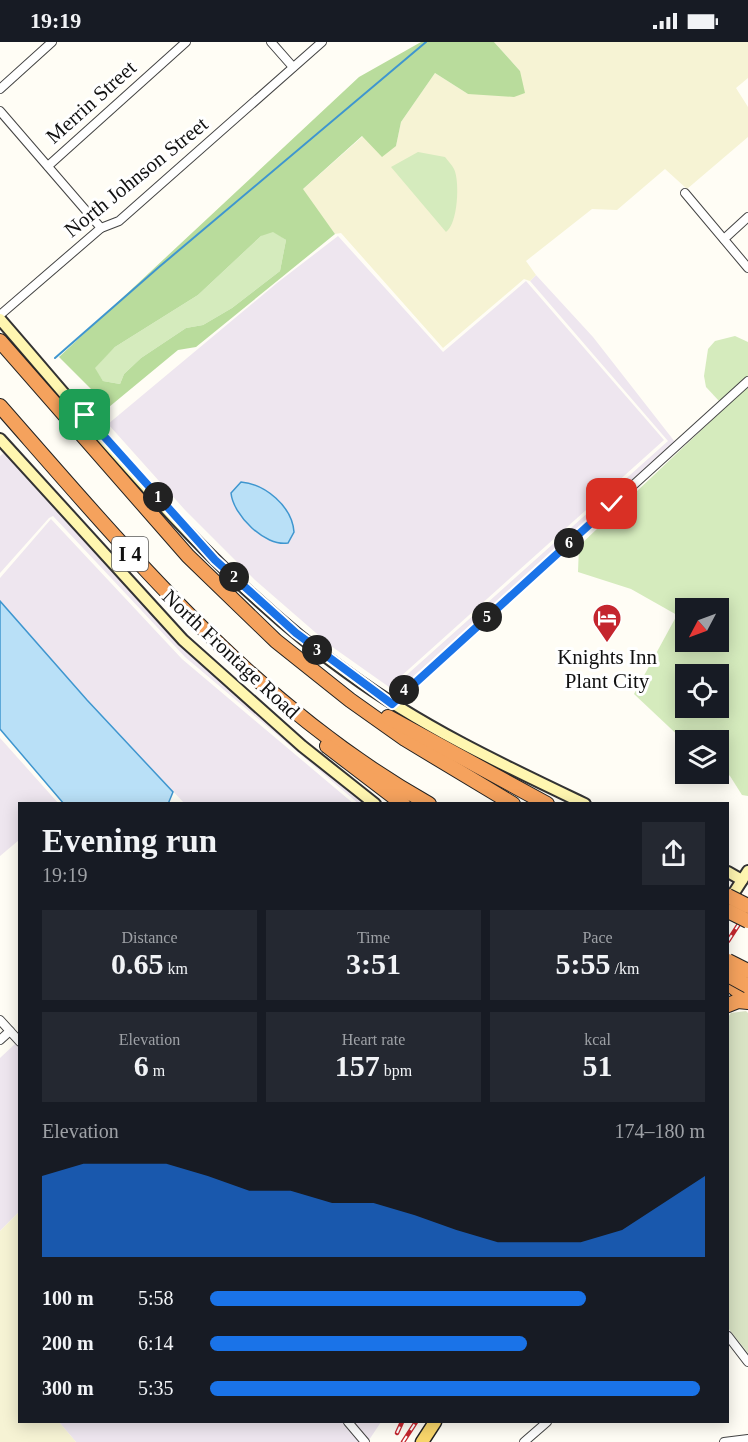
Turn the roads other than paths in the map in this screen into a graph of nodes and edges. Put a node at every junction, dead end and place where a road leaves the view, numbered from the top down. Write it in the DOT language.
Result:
graph roads {
  1 [pos="52,42"];
  2 [pos="186,42"];
  3 [pos="271,42"];
  4 [pos="322,42"];
  5 [pos="293,67"];
  6 [pos="0,89"];
  7 [pos="0,111"];
  8 [pos="48,166"];
  9 [pos="685,193"];
  10 [pos="748,217"];
  11 [pos="101,228"];
  12 [pos="724,239"];
  13 [pos="748,268"];
  14 [pos="0,317"];
  15 [pos="0,341"];
  16 [pos="748,381"];
  17 [pos="0,406"];
  18 [pos="0,439"];
  19 [pos="328,684"];
  20 [pos="272,692"];
  21 [pos="392,704"];
  22 [pos="372,802"];
  23 [pos="400,802"];
  24 [pos="426,802"];
  25 [pos="510,802"];
  26 [pos="543,802"];
  27 [pos="581,802"];
  28 [pos="729,872"];
  29 [pos="745,875"];
  30 [pos="729,896"];
  31 [pos="729,900"];
  32 [pos="748,906"];
  33 [pos="729,912"];
  34 [pos="748,921"];
  35 [pos="748,960"];
  36 [pos="729,962"];
  37 [pos="748,971"];
  38 [pos="740,986"];
  39 [pos="729,1000"];
  40 [pos="729,1005"];
  41 [pos="0,1020"];
  42 [pos="9,1031"];
  43 [pos="0,1040"];
  44 [pos="18,1040"];
  45 [pos="731,1346"];
  46 [pos="748,1362"];
  47 [pos="349,1423"];
  48 [pos="434,1423"];
  49 [pos="546,1423"];
  50 [pos="748,1439"];
  51 [pos="365,1442"];
  52 [pos="422,1442"];
  53 [pos="524,1442"];
  54 [pos="724,1442"];
  1 -- 6 [label="street"];
  2 -- 8 [label="street, Merrin Street"];
  3 -- 5 [label="street"];
  4 -- 5 [label="street, North Johnson Street"];
  5 -- 11 [label="street, North Johnson Street"];
  7 -- 8 [label="street"];
  8 -- 11 [label="street"];
  9 -- 12 [label="street"];
  10 -- 12 [label="street"];
  11 -- 14 [label="street, North Johnson Street"];
  12 -- 13 [label="street"];
  14 -- 21 [label="street"];
  15 -- 19 [label="highway, I 4"];
  16 -- 21 [label="street"];
  17 -- 20 [label="highway, I 4"];
  18 -- 22 [label="street, North Frontage Road"];
  19 -- 25 [label="highway, I 4"];
  19 -- 26 [label="highway"];
  20 -- 23 [label="highway"];
  20 -- 24 [label="highway, I 4"];
  21 -- 27 [label="street"];
  28 -- 29 [label="street"];
  29 -- 31 [label="street"];
  30 -- 32 [label="highway, bridge"];
  33 -- 34 [label="highway, bridge"];
  35 -- 38 [label="main road"];
  36 -- 37 [label="highway, bridge"];
  38 -- 39 [label="main road"];
  38 -- 40 [label="highway"];
  41 -- 42 [label="street"];
  42 -- 43 [label="street"];
  42 -- 44 [label="street"];
  45 -- 46 [label="street"];
  47 -- 51 [label="street"];
  48 -- 52 [label="main road"];
  49 -- 53 [label="street"];
  50 -- 54 [label="street"];
}
